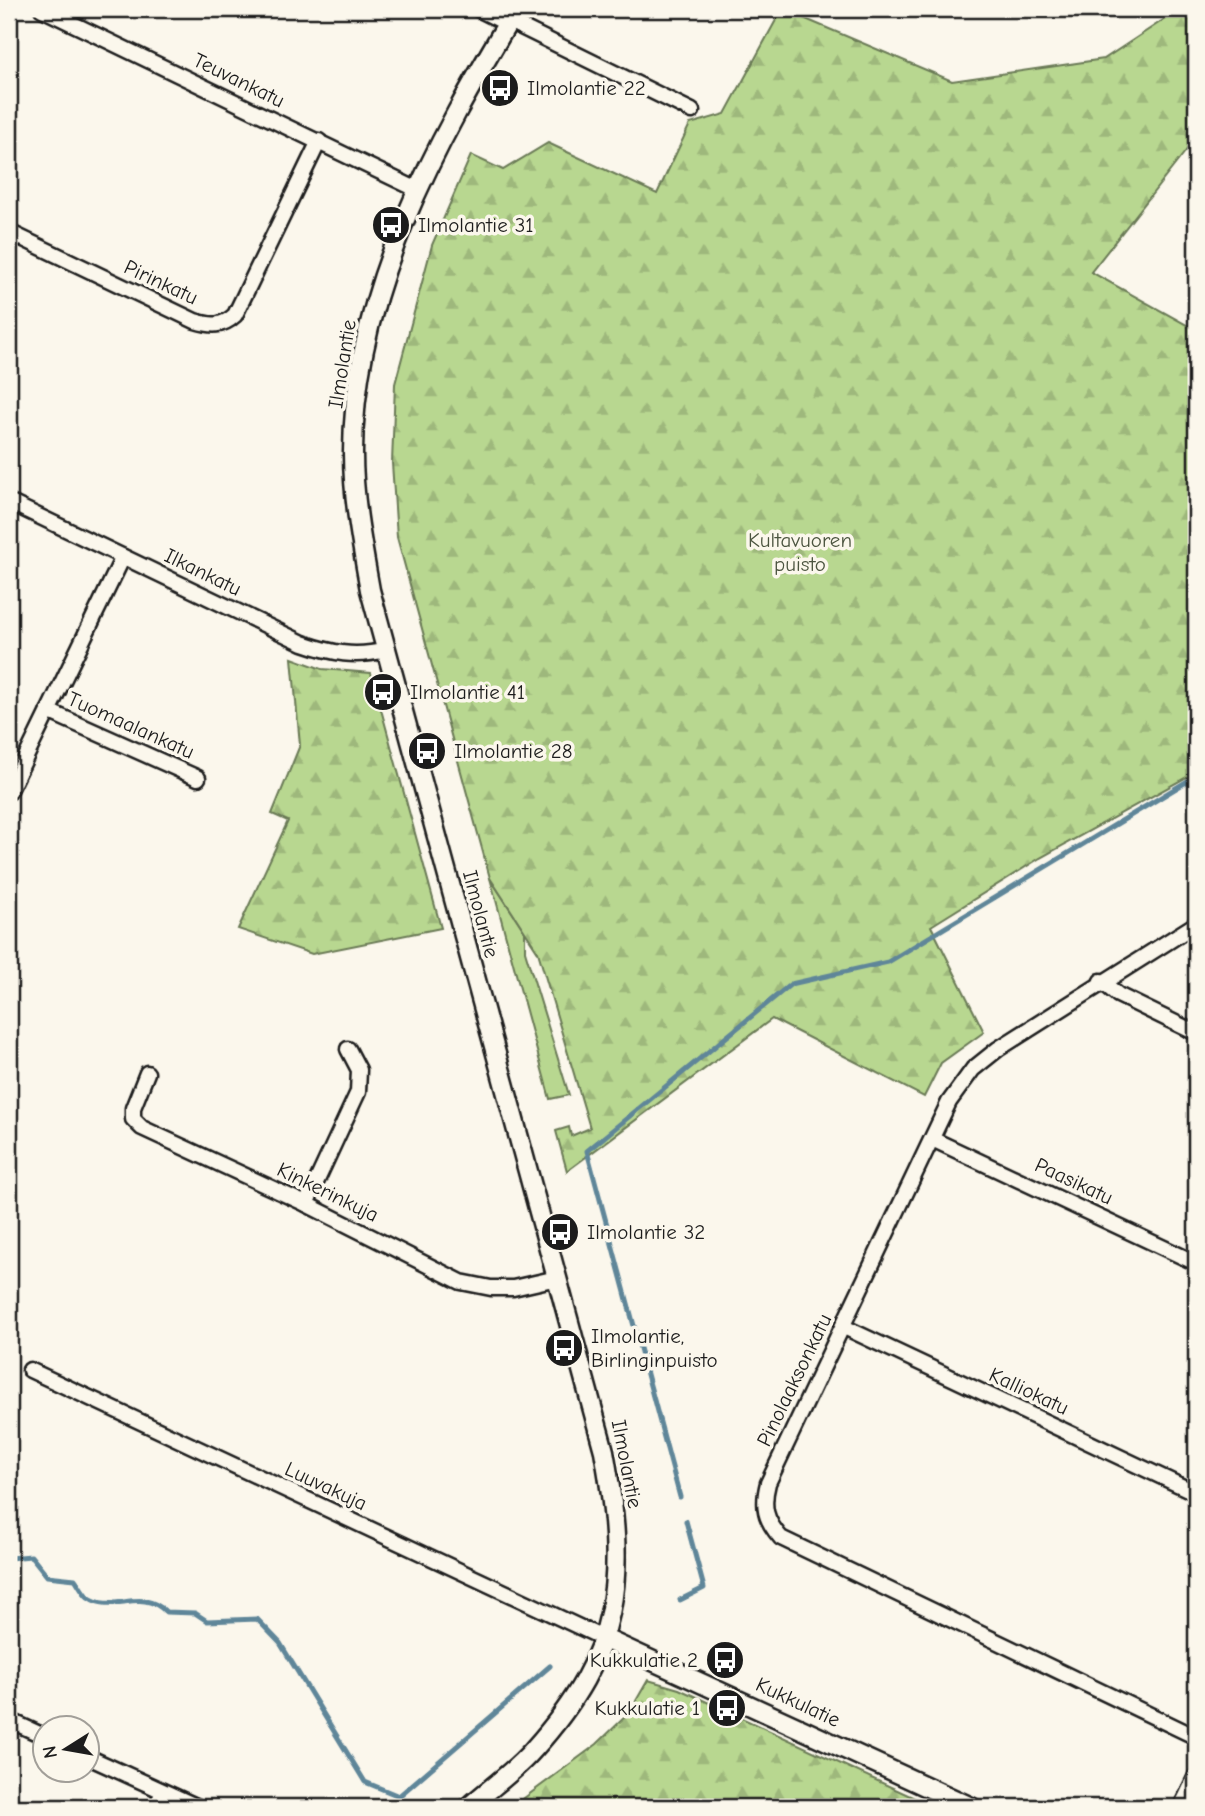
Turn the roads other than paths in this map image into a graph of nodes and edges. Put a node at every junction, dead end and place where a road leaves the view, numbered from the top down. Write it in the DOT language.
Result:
graph roads {
  1 [pos="42,9"];
  2 [pos="478,9"];
  3 [pos="511,18"];
  4 [pos="692,111"];
  5 [pos="319,141"];
  6 [pos="418,190"];
  7 [pos="9,232"];
  8 [pos="9,502"];
  9 [pos="123,557"];
  10 [pos="386,650"];
  11 [pos="48,711"];
  12 [pos="198,778"];
  13 [pos="9,792"];
  14 [pos="1196,924"];
  15 [pos="1101,981"];
  16 [pos="1196,1033"];
  17 [pos="348,1049"];
  18 [pos="148,1073"];
  19 [pos="932,1139"];
  20 [pos="306,1204"];
  21 [pos="1196,1262"];
  22 [pos="557,1278"];
  23 [pos="844,1327"];
  24 [pos="30,1370"];
  25 [pos="1196,1493"];
  26 [pos="605,1639"];
  27 [pos="9,1720"];
  28 [pos="32,1731"];
  29 [pos="1196,1737"];
  30 [pos="102,1764"];
  31 [pos="1196,1776"];
  32 [pos="163,1792"];
  33 [pos="156,1807"];
  34 [pos="198,1807"];
  35 [pos="469,1807"];
  36 [pos="971,1807"];
  37 [pos="1181,1807"];
  1 -- 5 [label="street, Teuvankatu"];
  2 -- 3 [label="street"];
  3 -- 4 [label="street"];
  3 -- 6 [label="street, Ilmolantie"];
  5 -- 6 [label="street, Teuvankatu"];
  5 -- 7 [label="street, Pirinkatu"];
  6 -- 10 [label="street, Ilmolantie"];
  8 -- 9 [label="street, Ilkankatu"];
  9 -- 10 [label="street, Ilkankatu"];
  9 -- 11 [label="street"];
  10 -- 22 [label="street, Ilmolantie"];
  11 -- 12 [label="street, Tuomaalankatu"];
  11 -- 13 [label="street"];
  14 -- 15 [label="street, Pinolaaksonkatu"];
  15 -- 16 [label="street"];
  15 -- 19 [label="street, Pinolaaksonkatu"];
  17 -- 20 [label="street"];
  18 -- 20 [label="street, Kinkerinkuja"];
  19 -- 21 [label="street, Paasikatu"];
  19 -- 23 [label="street, Pinolaaksonkatu"];
  20 -- 22 [label="street, Kinkerinkuja"];
  22 -- 26 [label="street, Ilmolantie"];
  23 -- 25 [label="street, Kalliokatu"];
  23 -- 29 [label="street, Pinolaaksonkatu"];
  24 -- 26 [label="street, Luuvakuja"];
  26 -- 35 [label="street, Ilmolantie"];
  26 -- 36 [label="street, Kukkulatie"];
  27 -- 28 [label="street"];
  30 -- 32 [label="street"];
  31 -- 37 [label="street"];
  32 -- 33 [label="street"];
  32 -- 34 [label="street"];
}
